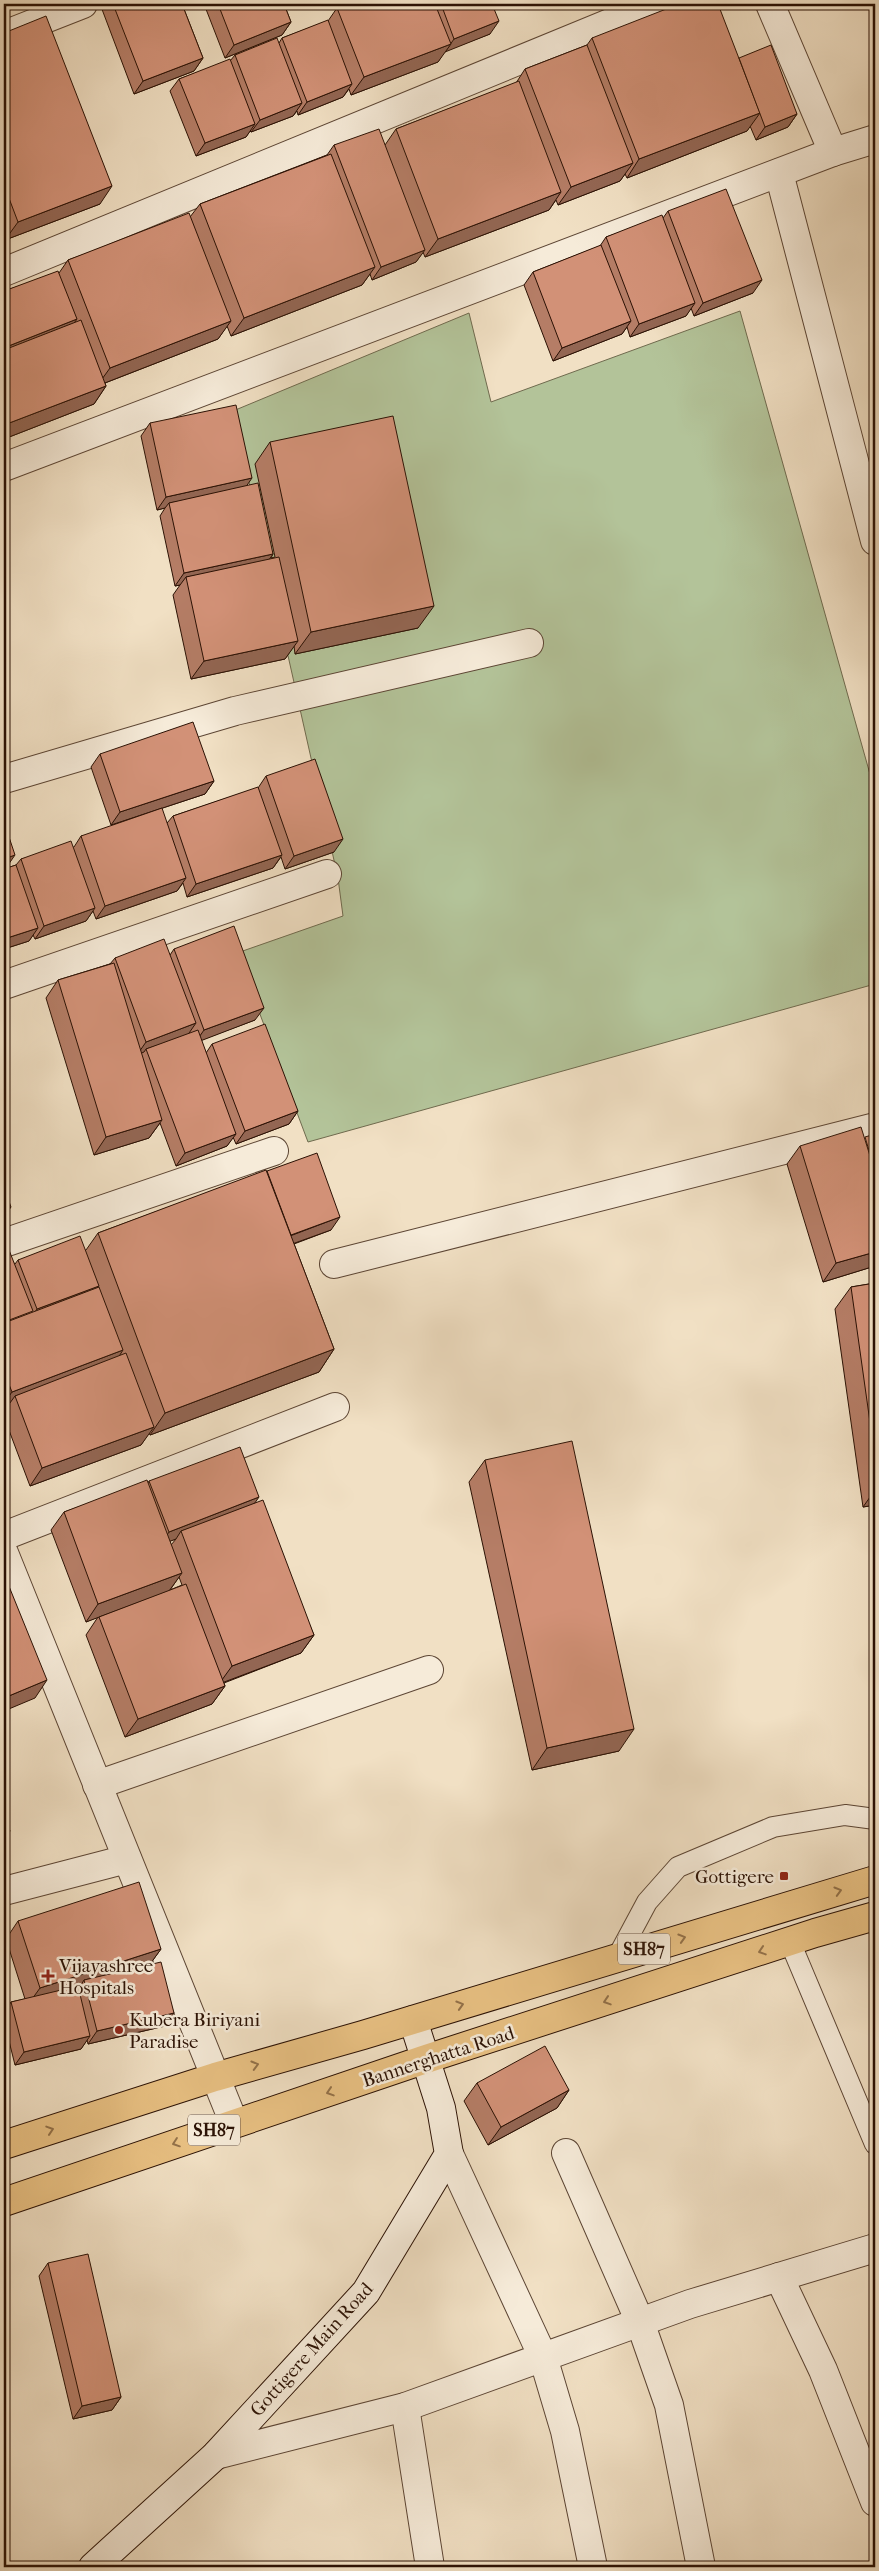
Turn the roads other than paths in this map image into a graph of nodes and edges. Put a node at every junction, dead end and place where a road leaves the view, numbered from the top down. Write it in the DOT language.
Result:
graph roads {
  1 [pos="83,4"];
  2 [pos="656,4"];
  3 [pos="770,4"];
  4 [pos="4,35"];
  5 [pos="875,139"];
  6 [pos="833,152"];
  7 [pos="779,173"];
  8 [pos="4,272"];
  9 [pos="4,467"];
  10 [pos="875,541"];
  11 [pos="529,643"];
  12 [pos="4,779"];
  13 [pos="327,874"];
  14 [pos="4,985"];
  15 [pos="875,1127"];
  16 [pos="274,1151"];
  17 [pos="4,1243"];
  18 [pos="334,1264"];
  19 [pos="335,1408"];
  20 [pos="4,1536"];
  21 [pos="4,1553"];
  22 [pos="429,1670"];
  23 [pos="97,1785"];
  24 [pos="875,1819"];
  25 [pos="127,1859"];
  26 [pos="875,1880"];
  27 [pos="4,1891"];
  28 [pos="875,1916"];
  29 [pos="790,1942"];
  30 [pos="617,1958"];
  31 [pos="413,2020"];
  32 [pos="426,2059"];
  33 [pos="215,2077"];
  34 [pos="234,2124"];
  35 [pos="875,2144"];
  36 [pos="4,2145"];
  37 [pos="566,2153"];
  38 [pos="449,2154"];
  39 [pos="4,2202"];
  40 [pos="875,2248"];
  41 [pos="779,2277"];
  42 [pos="640,2322"];
  43 [pos="542,2357"];
  44 [pos="405,2406"];
  45 [pos="216,2455"];
  46 [pos="875,2502"];
  47 [pos="94,2567"];
  48 [pos="430,2567"];
  49 [pos="594,2567"];
  50 [pos="702,2567"];
  1 -- 4 [label="street"];
  2 -- 8 [label="street"];
  3 -- 6 [label="street"];
  5 -- 6 [label="street"];
  6 -- 7 [label="street"];
  7 -- 9 [label="street"];
  7 -- 10 [label="street"];
  11 -- 12 [label="street"];
  13 -- 14 [label="street"];
  15 -- 18 [label="street"];
  16 -- 17 [label="street"];
  19 -- 20 [label="street"];
  21 -- 23 [label="street"];
  22 -- 23 [label="street"];
  23 -- 25 [label="street"];
  24 -- 30 [label="lane"];
  25 -- 27 [label="street"];
  25 -- 33 [label="street"];
  30 -- 26 [label="main road, SH87, one-way"];
  28 -- 29 [label="main road, Bannerghatta Road / SH87"];
  29 -- 32 [label="main road, Bannerghatta Road / SH87, one-way"];
  29 -- 35 [label="lane"];
  31 -- 30 [label="main road, SH87, one-way"];
  31 -- 32 [label="street"];
  33 -- 31 [label="main road, SH87, one-way"];
  32 -- 34 [label="main road, Bannerghatta Road / SH87, one-way"];
  32 -- 38 [label="street"];
  33 -- 34 [label="street"];
  36 -- 33 [label="main road, SH87, one-way"];
  34 -- 39 [label="main road, Bannerghatta Road / SH87, one-way"];
  37 -- 42 [label="street"];
  38 -- 43 [label="street"];
  38 -- 45 [label="street, Gottigere Main Road"];
  40 -- 41 [label="street"];
  41 -- 42 [label="street"];
  41 -- 46 [label="street"];
  42 -- 43 [label="street"];
  42 -- 50 [label="street"];
  43 -- 44 [label="street"];
  43 -- 49 [label="street"];
  44 -- 45 [label="street"];
  44 -- 48 [label="street"];
  45 -- 47 [label="street, Gottigere Main Road"];
}
